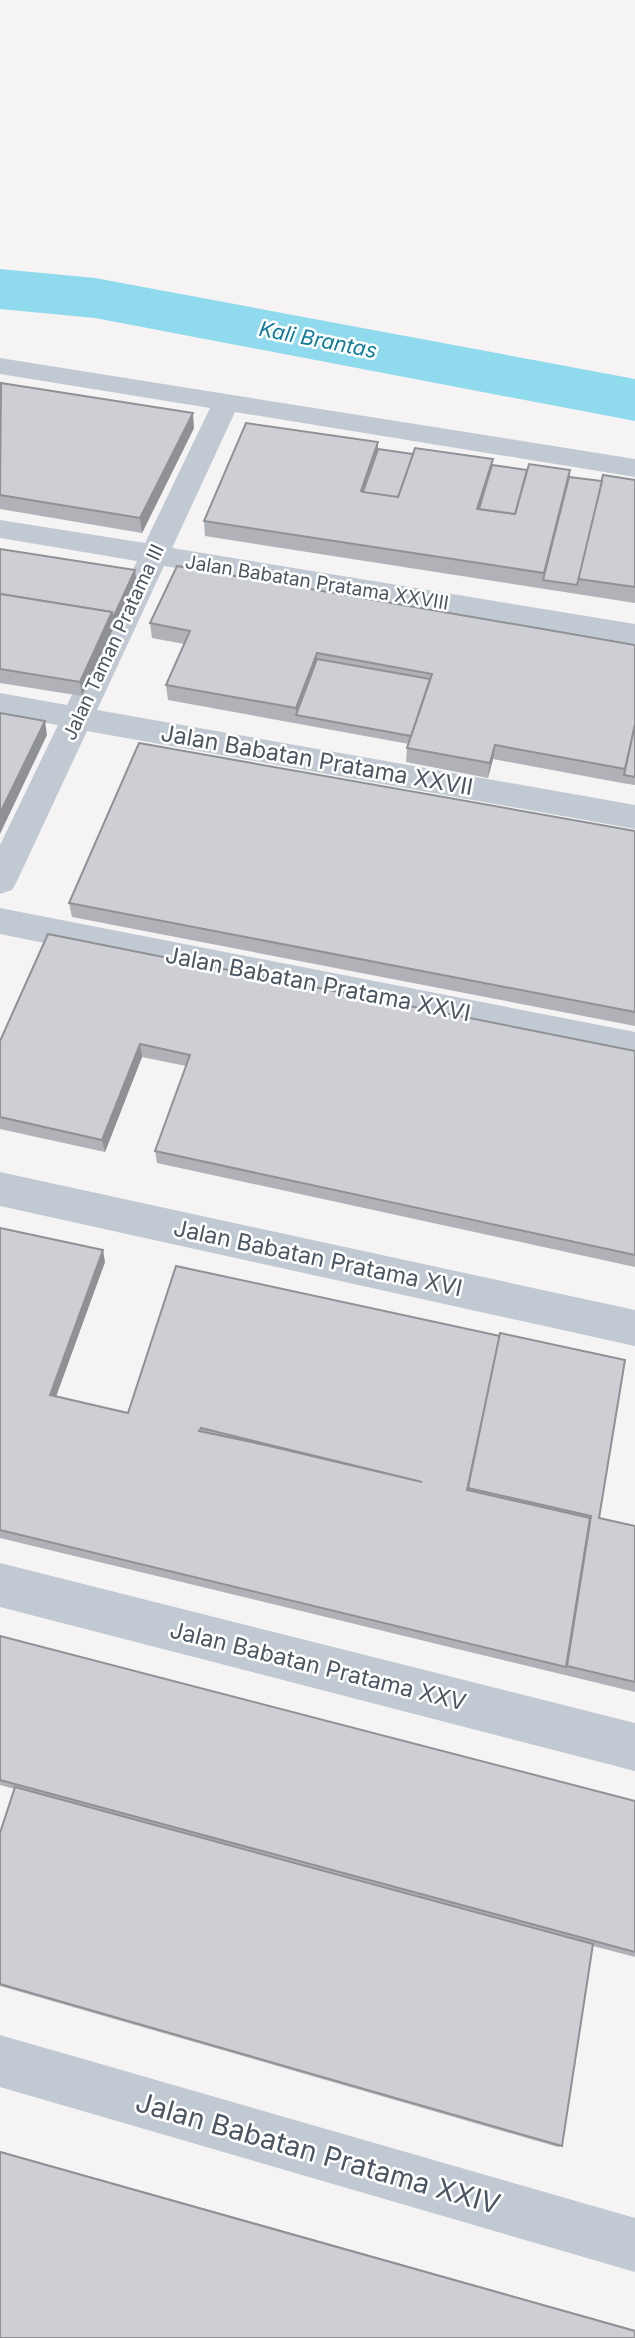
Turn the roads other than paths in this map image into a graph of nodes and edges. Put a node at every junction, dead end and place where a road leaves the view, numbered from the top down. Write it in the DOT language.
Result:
graph roads {
  1 [pos="0,366"];
  2 [pos="226,403"];
  3 [pos="635,468"];
  4 [pos="0,529"];
  5 [pos="154,555"];
  6 [pos="635,634"];
  7 [pos="0,704"];
  8 [pos="77,718"];
  9 [pos="635,817"];
  10 [pos="0,881"];
  11 [pos="0,921"];
  12 [pos="635,1047"];
  13 [pos="0,1189"];
  14 [pos="635,1328"];
  15 [pos="0,1585"];
  16 [pos="635,1747"];
  17 [pos="0,2061"];
  18 [pos="635,2245"];
  1 -- 2 [label="street"];
  2 -- 3 [label="street"];
  2 -- 5 [label="street, Jalan Taman Pratama III"];
  4 -- 5 [label="street, Jalan Babatan Pratama XXVIII"];
  5 -- 6 [label="street, Jalan Babatan Pratama XXVIII"];
  5 -- 8 [label="street, Jalan Taman Pratama III"];
  7 -- 8 [label="street, Jalan Babatan Pratama XXVII"];
  8 -- 9 [label="street, Jalan Babatan Pratama XXVII"];
  8 -- 10 [label="street, Jalan Taman Pratama III"];
  11 -- 12 [label="street, Jalan Babatan Pratama XXVI"];
  13 -- 14 [label="street, Jalan Babatan Pratama XVI"];
  15 -- 16 [label="street, Jalan Babatan Pratama XXV"];
  17 -- 18 [label="street, Jalan Babatan Pratama XXIV"];
}
